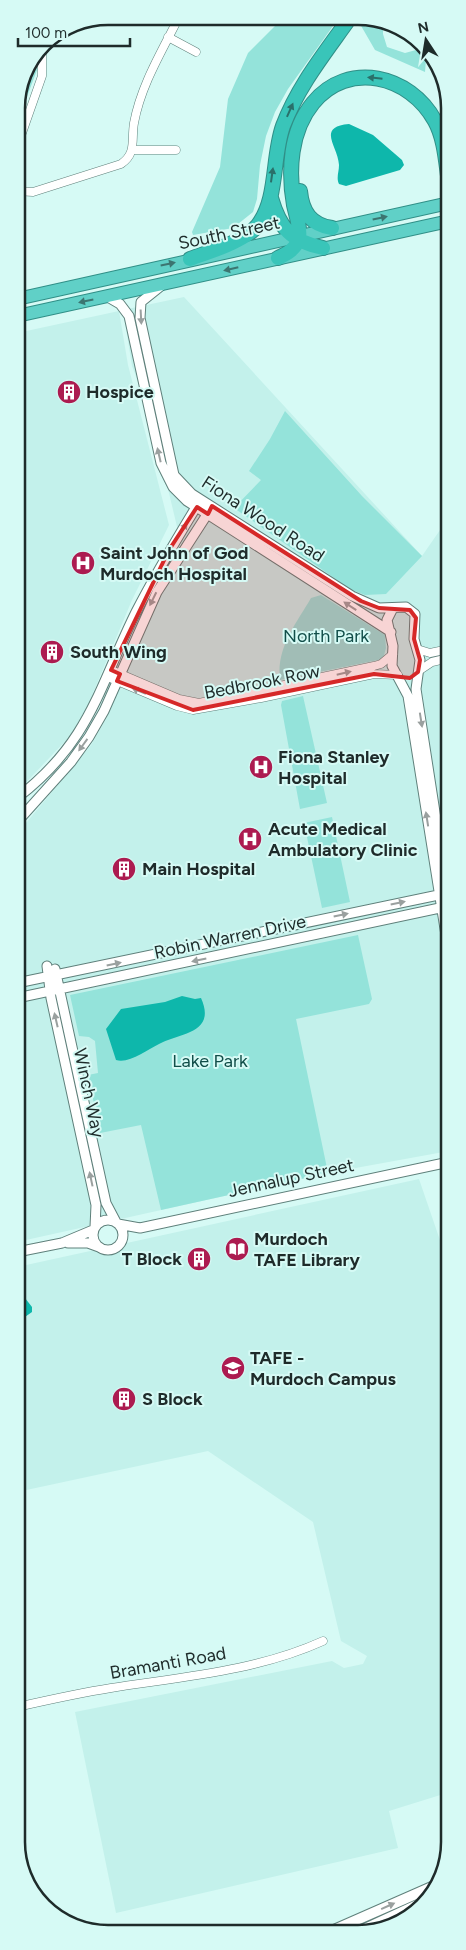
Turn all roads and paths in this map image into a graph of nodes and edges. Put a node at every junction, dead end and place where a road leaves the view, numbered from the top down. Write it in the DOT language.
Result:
graph roads {
  1 [pos="175,25"];
  2 [pos="345,25"];
  3 [pos="168,37"];
  4 [pos="196,52"];
  5 [pos="42,58"];
  6 [pos="25,123"];
  7 [pos="301,123"];
  8 [pos="441,133"];
  9 [pos="133,150"];
  10 [pos="176,150"];
  11 [pos="25,191"];
  12 [pos="270,195"];
  13 [pos="441,205"];
  14 [pos="441,222"];
  15 [pos="332,228"];
  16 [pos="297,237"];
  17 [pos="323,248"];
  18 [pos="278,258"];
  19 [pos="190,259"];
  20 [pos="168,282"];
  21 [pos="108,296"];
  22 [pos="25,297"];
  23 [pos="25,314"];
  24 [pos="199,503"];
  25 [pos="210,510"];
  26 [pos="393,608"];
  27 [pos="391,632"];
  28 [pos="417,649"];
  29 [pos="441,651"];
  30 [pos="393,654"];
  31 [pos="441,660"];
  32 [pos="419,671"];
  33 [pos="109,674"];
  34 [pos="399,676"];
  35 [pos="118,677"];
  36 [pos="280,691"];
  37 [pos="25,791"];
  38 [pos="25,813"];
  39 [pos="441,879"];
  40 [pos="441,883"];
  41 [pos="441,894"];
  42 [pos="441,907"];
  43 [pos="317,920"];
  44 [pos="278,928"];
  45 [pos="320,934"];
  46 [pos="281,942"];
  47 [pos="37,980"];
  48 [pos="25,982"];
  49 [pos="53,982"];
  50 [pos="25,994"];
  51 [pos="441,1164"];
  52 [pos="117,1223"];
  53 [pos="140,1228"];
  54 [pos="94,1229"];
  55 [pos="62,1243"];
  56 [pos="120,1243"];
  57 [pos="99,1247"];
  58 [pos="25,1250"];
  59 [pos="323,1641"];
  60 [pos="25,1704"];
  61 [pos="426,1890"];
  62 [pos="404,1911"];
  63 [pos="384,1920"];
  64 [pos="345,1925"];
  1 -- 3 [label="street"];
  12 -- 2 [label="highway, one-way"];
  3 -- 4 [label="street"];
  3 -- 9 [label="street"];
  5 -- 6 [label="street"];
  8 -- 7 [label="highway, one-way"];
  7 -- 15 [label="highway"];
  7 -- 16 [label="highway"];
  9 -- 10 [label="street"];
  9 -- 11 [label="street"];
  12 -- 16 [label="highway"];
  12 -- 19 [label="highway"];
  15 -- 13 [label="highway, South Street, one-way"];
  14 -- 17 [label="highway, South Street"];
  15 -- 16 [label="highway, South Street"];
  16 -- 17 [label="highway"];
  16 -- 18 [label="highway"];
  16 -- 19 [label="highway, South Street"];
  17 -- 18 [label="highway, South Street"];
  18 -- 20 [label="highway, South Street, one-way"];
  22 -- 19 [label="highway, South Street, one-way"];
  20 -- 21 [label="highway, South Street"];
  20 -- 24 [label="street, Fiona Wood Road, one-way"];
  21 -- 23 [label="highway, South Street, one-way"];
  24 -- 21 [label="street, Fiona Wood Road, one-way"];
  24 -- 25 [label="street, Fiona Wood Road"];
  33 -- 24 [label="street, one-way"];
  25 -- 26 [label="street, Fiona Wood Road"];
  27 -- 25 [label="street, Fiona Wood Road, one-way"];
  25 -- 35 [label="street, one-way"];
  26 -- 27 [label="street, Fiona Wood Road"];
  26 -- 28 [label="street, Fiona Wood Road"];
  27 -- 30 [label="street, Fiona Wood Road"];
  28 -- 29 [label="street"];
  28 -- 32 [label="street, Fiona Wood Road"];
  30 -- 34 [label="street, Fiona Wood Road"];
  36 -- 30 [label="street, Bedbrook Row, one-way"];
  31 -- 32 [label="street"];
  32 -- 34 [label="street"];
  32 -- 39 [label="street, Fiona Wood Road, one-way"];
  33 -- 35 [label="street, Bedbrook Row"];
  33 -- 37 [label="street"];
  34 -- 36 [label="street, Bedbrook Row"];
  40 -- 34 [label="street, Fiona Wood Road, one-way"];
  35 -- 36 [label="street, Bedbrook Row"];
  35 -- 38 [label="street, one-way"];
  43 -- 41 [label="street, Robin Warren Drive, one-way"];
  42 -- 45 [label="street, Robin Warren Drive"];
  43 -- 44 [label="street, Robin Warren Drive"];
  43 -- 45 [label="street"];
  44 -- 46 [label="street"];
  49 -- 44 [label="street, Robin Warren Drive, one-way"];
  45 -- 46 [label="street, Robin Warren Drive"];
  46 -- 49 [label="street, Robin Warren Drive, one-way"];
  47 -- 48 [label="street"];
  47 -- 49 [label="street"];
  47 -- 49 [label="street"];
  49 -- 50 [label="street, Robin Warren Drive"];
  49 -- 52 [label="street, Winch Way"];
  54 -- 49 [label="street, Winch Way, one-way"];
  51 -- 53 [label="street, Jennalup Street"];
  52 -- 53 [label="street, Jennalup Street"];
  52 -- 54 [label="street, Jennalup Street"];
  52 -- 56 [label="street"];
  53 -- 56 [label="street, Jennalup Street"];
  54 -- 55 [label="street, Jennalup Street"];
  54 -- 57 [label="street"];
  55 -- 57 [label="street, Jennalup Street"];
  55 -- 58 [label="street, Jennalup Street"];
  56 -- 57 [label="street, Jennalup Street"];
  59 -- 60 [label="street, Bramanti Road"];
  64 -- 61 [label="main road, one-way"];
  62 -- 63 [label="main road"];
}
